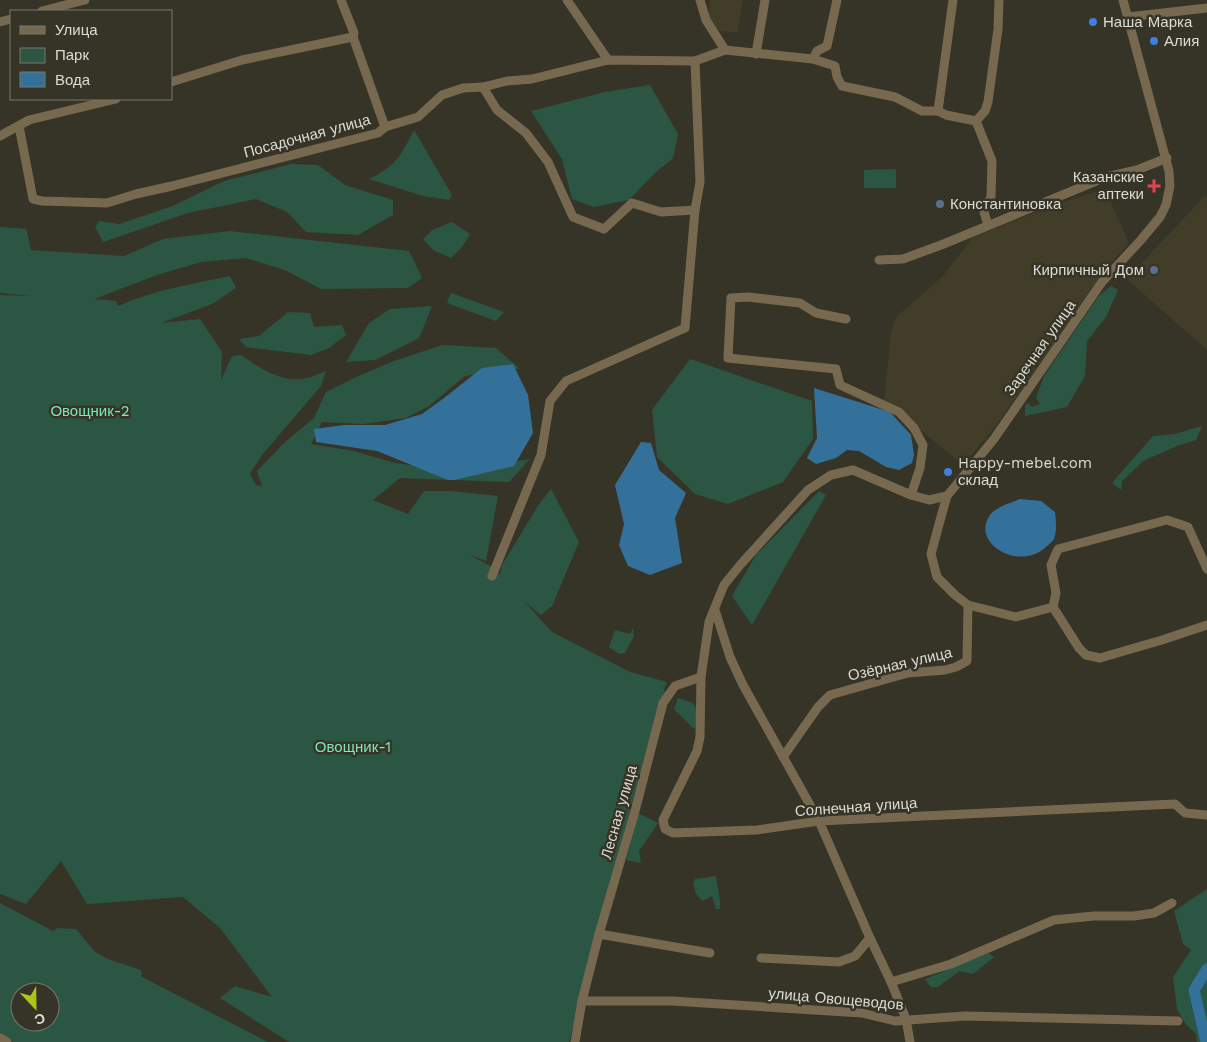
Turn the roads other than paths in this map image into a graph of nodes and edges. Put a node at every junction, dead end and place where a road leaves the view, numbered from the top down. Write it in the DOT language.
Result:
graph roads {
  1 [pos="84,0"];
  2 [pos="341,0"];
  3 [pos="567,0"];
  4 [pos="700,0"];
  5 [pos="764,0"];
  6 [pos="836,0"];
  7 [pos="953,0"];
  8 [pos="999,0"];
  9 [pos="1123,0"];
  10 [pos="1207,8"];
  11 [pos="46,10"];
  12 [pos="1128,17"];
  13 [pos="353,37"];
  14 [pos="725,50"];
  15 [pos="756,54"];
  16 [pos="813,59"];
  17 [pos="608,60"];
  18 [pos="695,61"];
  19 [pos="172,82"];
  20 [pos="483,87"];
  21 [pos="112,100"];
  22 [pos="938,110"];
  23 [pos="976,121"];
  24 [pos="18,126"];
  25 [pos="385,127"];
  26 [pos="0,136"];
  27 [pos="1167,158"];
  28 [pos="695,210"];
  29 [pos="988,225"];
  30 [pos="879,260"];
  31 [pos="846,319"];
  32 [pos="911,495"];
  33 [pos="947,496"];
  34 [pos="1207,569"];
  35 [pos="492,576"];
  36 [pos="968,605"];
  37 [pos="1053,607"];
  38 [pos="715,610"];
  39 [pos="1207,625"];
  40 [pos="701,677"];
  41 [pos="783,757"];
  42 [pos="1207,815"];
  43 [pos="819,821"];
  44 [pos="1172,903"];
  45 [pos="599,934"];
  46 [pos="870,938"];
  47 [pos="710,953"];
  48 [pos="762,958"];
  49 [pos="891,982"];
  50 [pos="582,1000"];
  51 [pos="906,1019"];
  52 [pos="1178,1020"];
  53 [pos="0,1038"];
  54 [pos="7,1042"];
  55 [pos="575,1042"];
  56 [pos="910,1042"];
  1 -- 11 [label="street"];
  2 -- 13 [label="street"];
  3 -- 17 [label="street"];
  4 -- 14 [label="street"];
  5 -- 15 [label="street"];
  6 -- 16 [label="street"];
  7 -- 22 [label="street"];
  8 -- 23 [label="street"];
  9 -- 12 [label="street, Заречная улица"];
  10 -- 12 [label="street"];
  12 -- 27 [label="street, Заречная улица"];
  13 -- 19 [label="street"];
  13 -- 25 [label="street"];
  14 -- 15 [label="street, Посадочная улица"];
  14 -- 18 [label="street, Посадочная улица"];
  15 -- 16 [label="street, Посадочная улица"];
  16 -- 22 [label="street, Посадочная улица"];
  17 -- 18 [label="street, Посадочная улица"];
  17 -- 20 [label="street, Посадочная улица"];
  18 -- 28 [label="street"];
  20 -- 25 [label="street, Посадочная улица"];
  20 -- 28 [label="street"];
  21 -- 24 [label="street"];
  22 -- 23 [label="street"];
  23 -- 29 [label="street"];
  24 -- 25 [label="street, Посадочная улица"];
  24 -- 26 [label="street"];
  27 -- 29 [label="street"];
  27 -- 33 [label="street, Заречная улица"];
  28 -- 35 [label="street"];
  29 -- 30 [label="street"];
  31 -- 32 [label="street"];
  32 -- 33 [label="street"];
  32 -- 38 [label="street"];
  33 -- 36 [label="street"];
  34 -- 37 [label="street"];
  36 -- 37 [label="street"];
  36 -- 41 [label="street, Озёрная улица"];
  37 -- 39 [label="street"];
  38 -- 40 [label="street"];
  38 -- 41 [label="street"];
  40 -- 43 [label="street, Солнечная улица"];
  40 -- 45 [label="street, Лесная улица"];
  41 -- 43 [label="street"];
  42 -- 43 [label="street, Солнечная улица"];
  43 -- 46 [label="street"];
  44 -- 49 [label="street, улица Овощеводов"];
  45 -- 47 [label="street"];
  45 -- 50 [label="street, Лесная улица"];
  46 -- 48 [label="street"];
  46 -- 49 [label="street"];
  49 -- 51 [label="street"];
  50 -- 51 [label="street, улица Овощеводов"];
  50 -- 55 [label="street, Лесная улица"];
  51 -- 52 [label="street, улица Овощеводов"];
  51 -- 56 [label="street"];
  53 -- 54 [label="street"];
}
